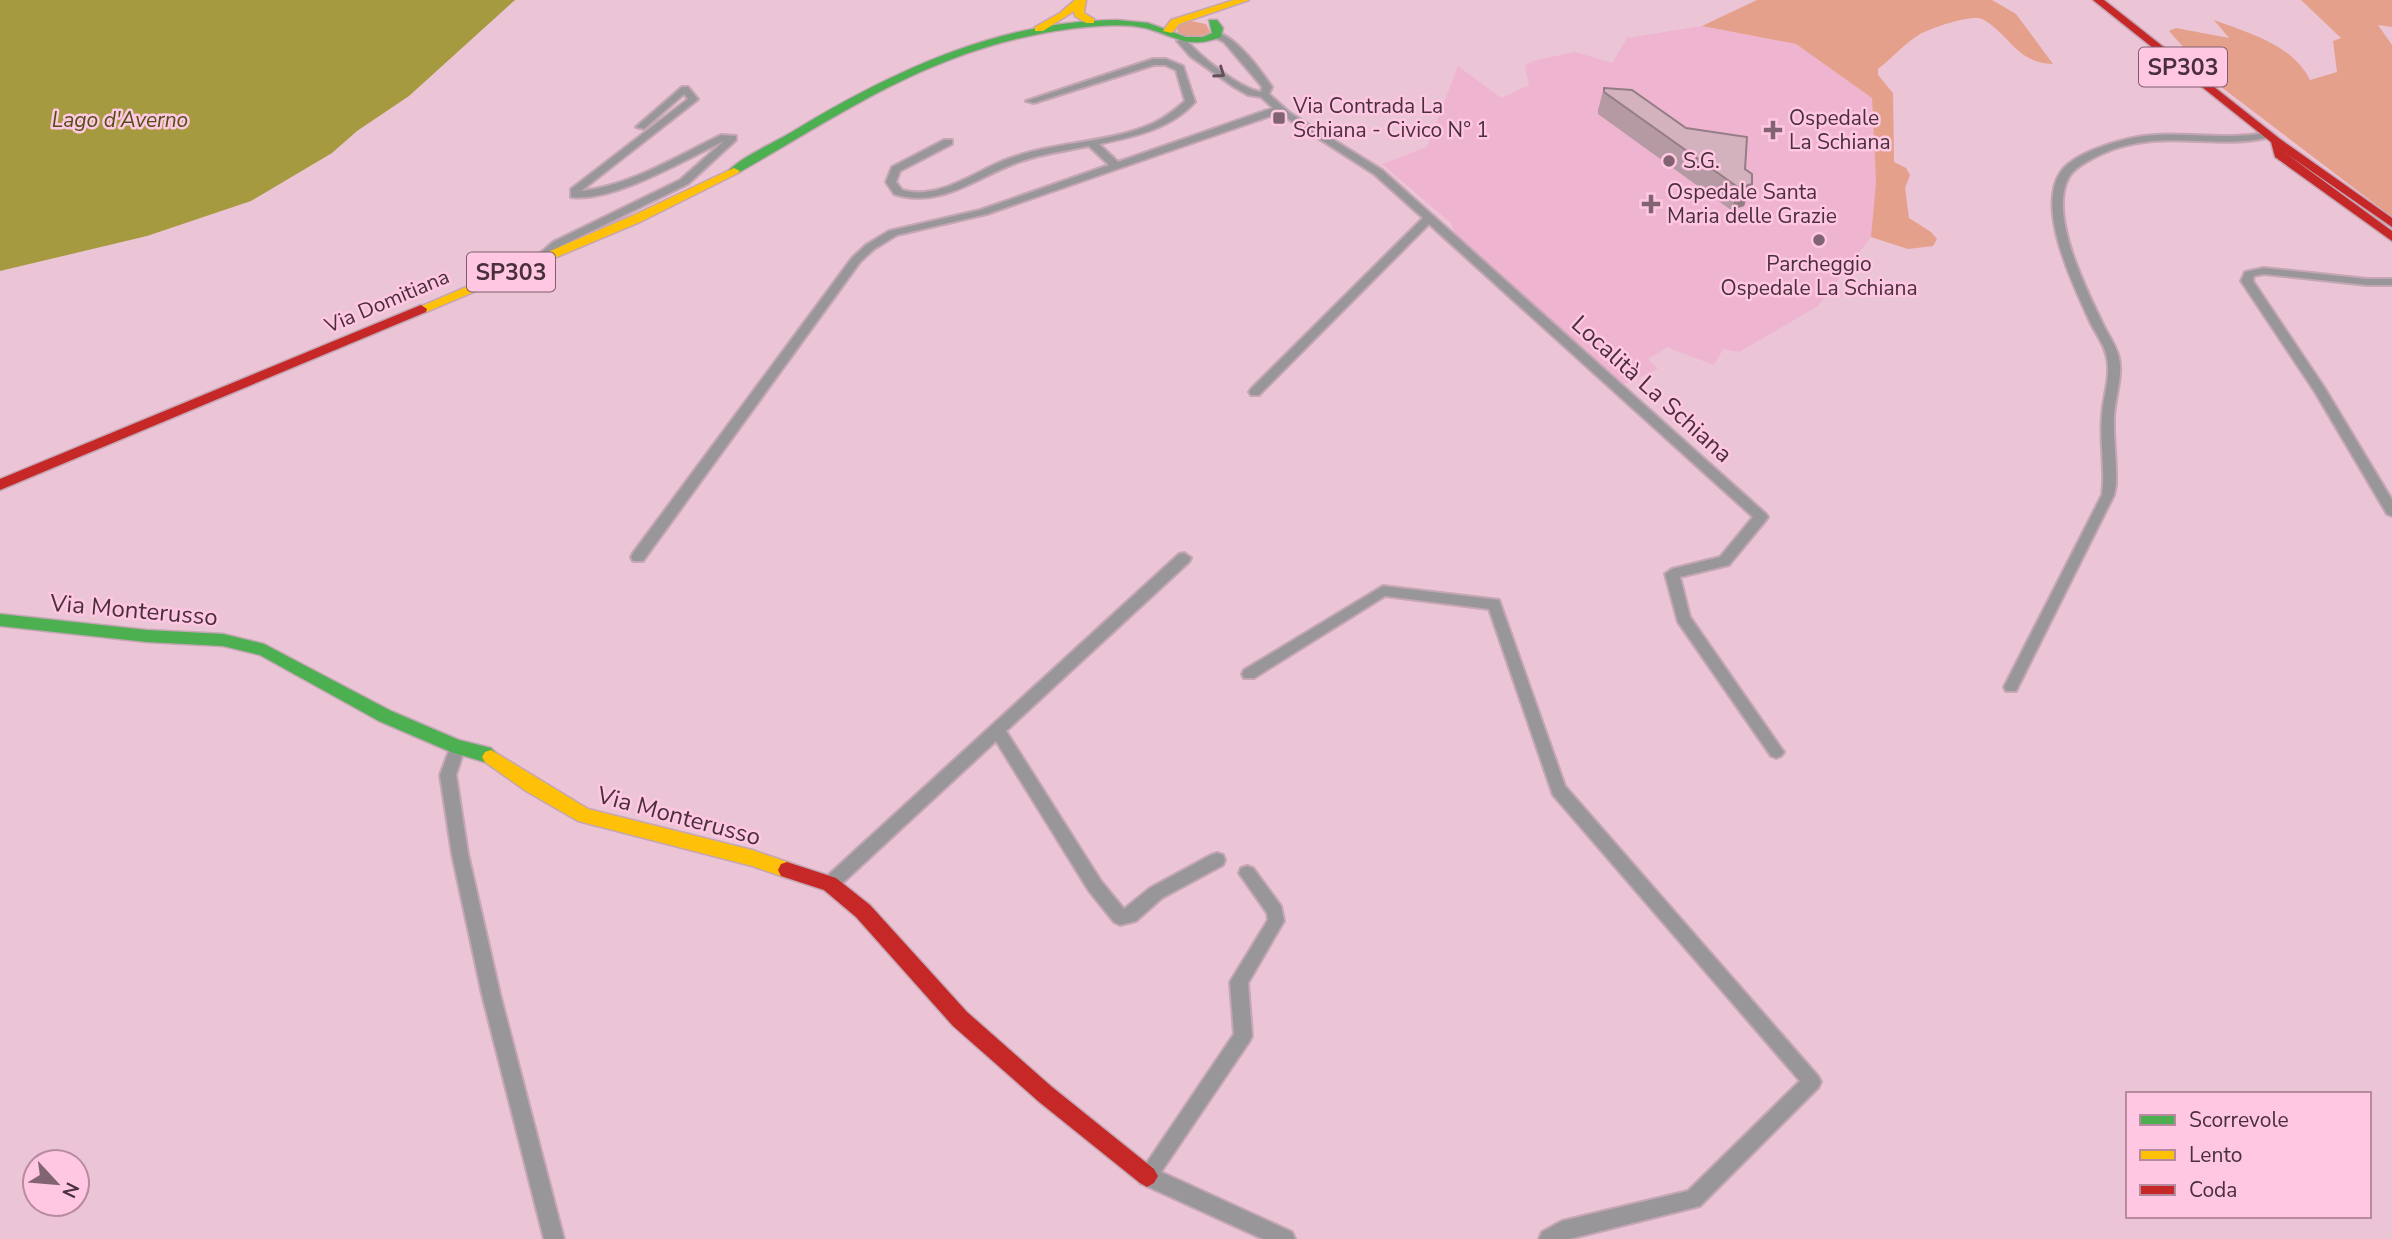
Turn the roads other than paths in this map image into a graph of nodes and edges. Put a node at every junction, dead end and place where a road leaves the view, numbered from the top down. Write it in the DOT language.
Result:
graph roads {
  1 [pos="1080,0"];
  2 [pos="2098,0"];
  3 [pos="1238,1"];
  4 [pos="1072,23"];
  5 [pos="1174,23"];
  6 [pos="1215,29"];
  7 [pos="1011,38"];
  8 [pos="1182,41"];
  9 [pos="1264,95"];
  10 [pos="1031,101"];
  11 [pos="1280,109"];
  12 [pos="641,127"];
  13 [pos="2272,138"];
  14 [pos="948,142"];
  15 [pos="1091,142"];
  16 [pos="2299,163"];
  17 [pos="1115,165"];
  18 [pos="1429,218"];
  19 [pos="2392,223"];
  20 [pos="2392,237"];
  21 [pos="540,259"];
  22 [pos="2392,282"];
  23 [pos="1255,392"];
  24 [pos="0,485"];
  25 [pos="2392,511"];
  26 [pos="638,557"];
  27 [pos="1184,558"];
  28 [pos="0,620"];
  29 [pos="1249,674"];
  30 [pos="2011,687"];
  31 [pos="998,732"];
  32 [pos="457,747"];
  33 [pos="1776,752"];
  34 [pos="1217,860"];
  35 [pos="1247,873"];
  36 [pos="830,884"];
  37 [pos="1147,1176"];
  38 [pos="554,1239"];
  39 [pos="1285,1239"];
  40 [pos="1549,1239"];
  1 -- 4 [label="main road"];
  1 -- 4 [label="main road"];
  2 -- 13 [label="main road, SP303"];
  3 -- 5 [label="main road"];
  3 -- 6 [label="main road"];
  4 -- 5 [label="main road, Via Domitiana"];
  4 -- 7 [label="main road, Via Domitiana / SP303"];
  4 -- 7 [label="main road, Via Domitiana"];
  5 -- 6 [label="main road"];
  5 -- 8 [label="main road"];
  6 -- 8 [label="main road"];
  6 -- 9 [label="street, Località La Schiana"];
  7 -- 21 [label="main road, Via Domitiana / SP303"];
  8 -- 9 [label="street, Località La Schiana, one-way"];
  9 -- 11 [label="street, Località La Schiana"];
  10 -- 15 [label="street"];
  11 -- 17 [label="street"];
  11 -- 18 [label="street, Località La Schiana"];
  12 -- 21 [label="street"];
  13 -- 16 [label="main road, SP303"];
  13 -- 30 [label="street"];
  14 -- 15 [label="street"];
  15 -- 17 [label="street"];
  16 -- 19 [label="main road, SP303"];
  16 -- 20 [label="main road"];
  17 -- 26 [label="street"];
  18 -- 23 [label="street"];
  18 -- 33 [label="street, Località La Schiana"];
  21 -- 24 [label="main road, Via Domitiana / SP303"];
  22 -- 25 [label="street"];
  27 -- 31 [label="street"];
  28 -- 32 [label="main road, Via Monterusso"];
  29 -- 40 [label="street"];
  31 -- 34 [label="street"];
  31 -- 36 [label="street"];
  32 -- 36 [label="main road, Via Monterusso"];
  32 -- 38 [label="street"];
  35 -- 37 [label="street"];
  36 -- 37 [label="main road, Via Monterusso"];
  37 -- 39 [label="street"];
}
